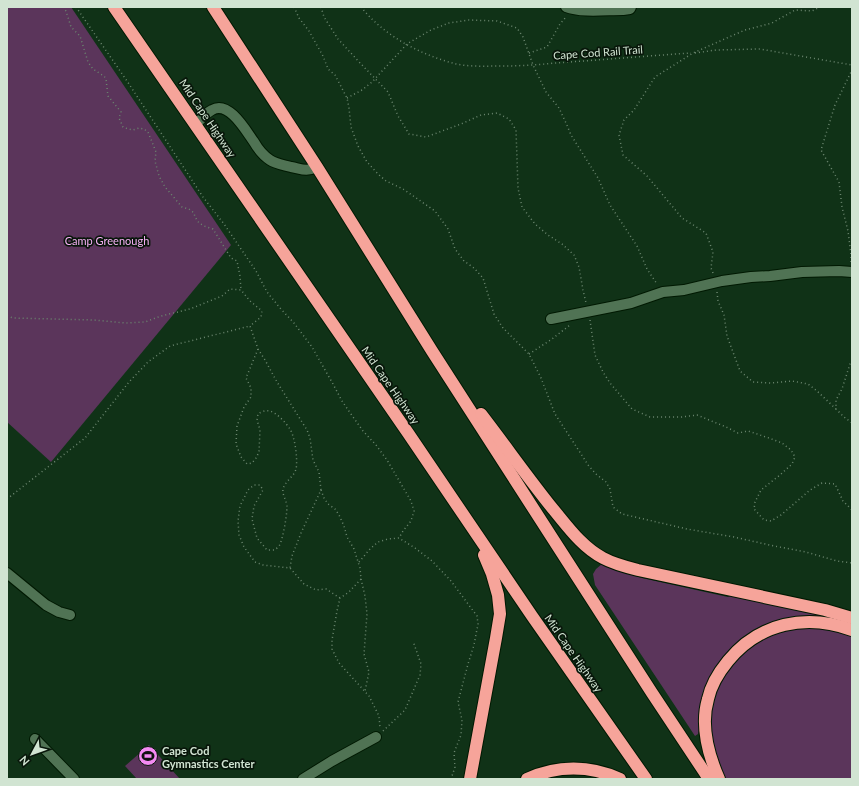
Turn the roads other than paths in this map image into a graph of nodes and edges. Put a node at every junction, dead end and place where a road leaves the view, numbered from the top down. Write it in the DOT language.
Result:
graph roads {
  1 [pos="114,7"];
  2 [pos="213,7"];
  3 [pos="631,7"];
  4 [pos="569,8"];
  5 [pos="196,124"];
  6 [pos="317,167"];
  7 [pos="852,272"];
  8 [pos="551,319"];
  9 [pos="432,351"];
  10 [pos="474,530"];
  11 [pos="7,573"];
  12 [pos="70,615"];
  13 [pos="852,618"];
  14 [pos="852,630"];
  15 [pos="379,735"];
  16 [pos="35,739"];
  17 [pos="74,779"];
  18 [pos="303,779"];
  19 [pos="470,779"];
  20 [pos="527,779"];
  21 [pos="620,779"];
  22 [pos="646,779"];
  23 [pos="709,779"];
  24 [pos="719,779"];
  1 -- 5 [label="highway, Mid Cape Highway"];
  2 -- 6 [label="highway"];
  3 -- 4 [label="street"];
  5 -- 6 [label="street"];
  5 -- 10 [label="highway, Mid Cape Highway"];
  6 -- 9 [label="highway"];
  7 -- 8 [label="street"];
  9 -- 13 [label="highway"];
  9 -- 23 [label="highway"];
  10 -- 19 [label="highway"];
  10 -- 22 [label="highway, Mid Cape Highway"];
  11 -- 12 [label="street"];
  14 -- 24 [label="highway"];
  15 -- 18 [label="street"];
  16 -- 17 [label="street"];
  20 -- 21 [label="highway"];
}
